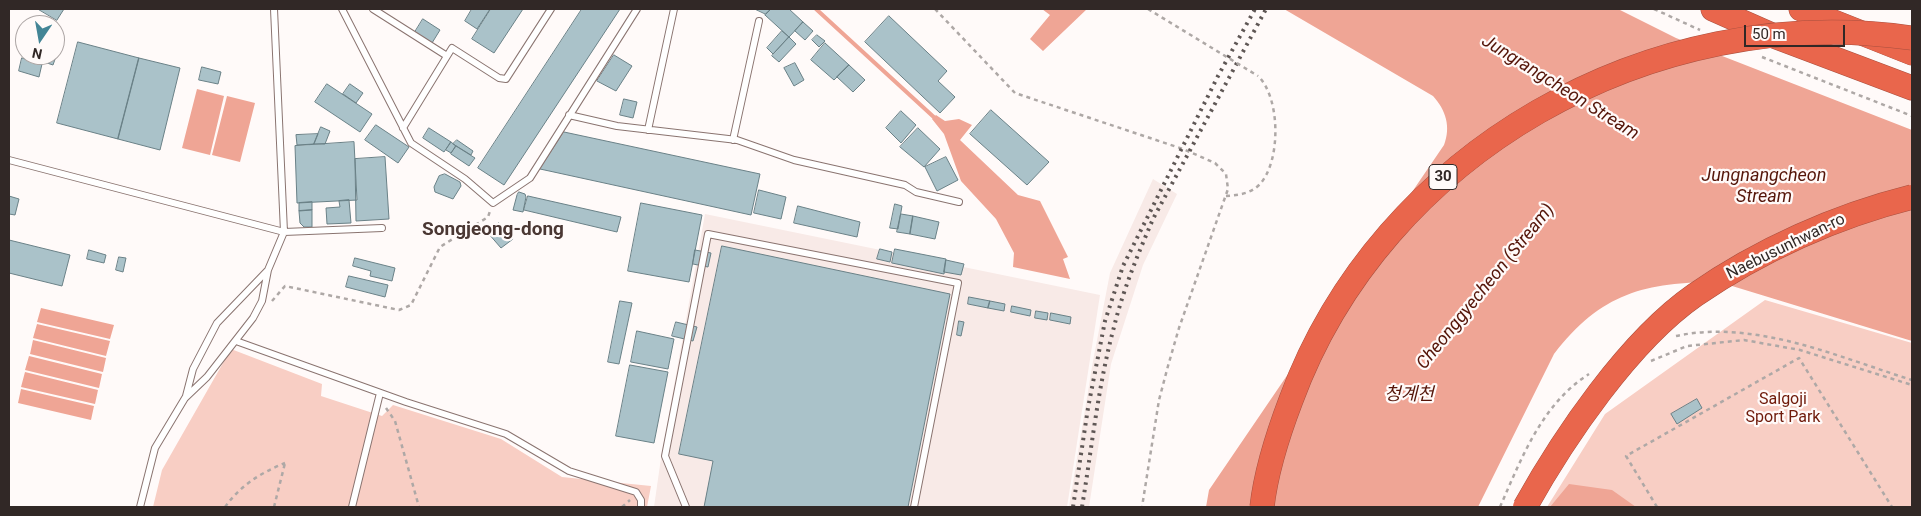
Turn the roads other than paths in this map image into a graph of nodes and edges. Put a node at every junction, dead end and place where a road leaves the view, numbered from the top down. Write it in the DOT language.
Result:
graph roads {
  1 [pos="274,9"];
  2 [pos="342,9"];
  3 [pos="373,9"];
  4 [pos="551,9"];
  5 [pos="637,9"];
  6 [pos="674,9"];
  7 [pos="1713,9"];
  8 [pos="1801,9"];
  9 [pos="759,21"];
  10 [pos="1912,38"];
  11 [pos="1912,53"];
  12 [pos="447,56"];
  13 [pos="1912,88"];
  14 [pos="569,115"];
  15 [pos="403,128"];
  16 [pos="648,130"];
  17 [pos="733,140"];
  18 [pos="9,160"];
  19 [pos="1912,197"];
  20 [pos="960,202"];
  21 [pos="382,228"];
  22 [pos="284,232"];
  23 [pos="268,270"];
  24 [pos="236,341"];
  25 [pos="380,393"];
  26 [pos="185,398"];
  27 [pos="140,507"];
  28 [pos="352,507"];
  29 [pos="641,507"];
  30 [pos="686,507"];
  31 [pos="914,507"];
  32 [pos="1262,507"];
  33 [pos="1525,507"];
  1 -- 22 [label="lane"];
  2 -- 15 [label="lane"];
  3 -- 12 [label="lane"];
  4 -- 12 [label="lane"];
  5 -- 14 [label="lane"];
  6 -- 16 [label="lane"];
  7 -- 13 [label="highway"];
  8 -- 11 [label="highway"];
  9 -- 17 [label="lane"];
  10 -- 32 [label="highway, 30, bridge"];
  12 -- 15 [label="lane"];
  14 -- 15 [label="lane"];
  14 -- 16 [label="lane"];
  16 -- 17 [label="lane"];
  17 -- 20 [label="lane"];
  18 -- 22 [label="lane"];
  19 -- 33 [label="highway, Naebusunhwan-ro, bridge"];
  21 -- 22 [label="lane"];
  22 -- 23 [label="lane"];
  23 -- 24 [label="lane"];
  23 -- 26 [label="lane"];
  24 -- 25 [label="lane"];
  24 -- 26 [label="lane"];
  25 -- 28 [label="lane"];
  25 -- 29 [label="lane"];
  26 -- 27 [label="lane"];
  30 -- 31 [label="lane"];
}
